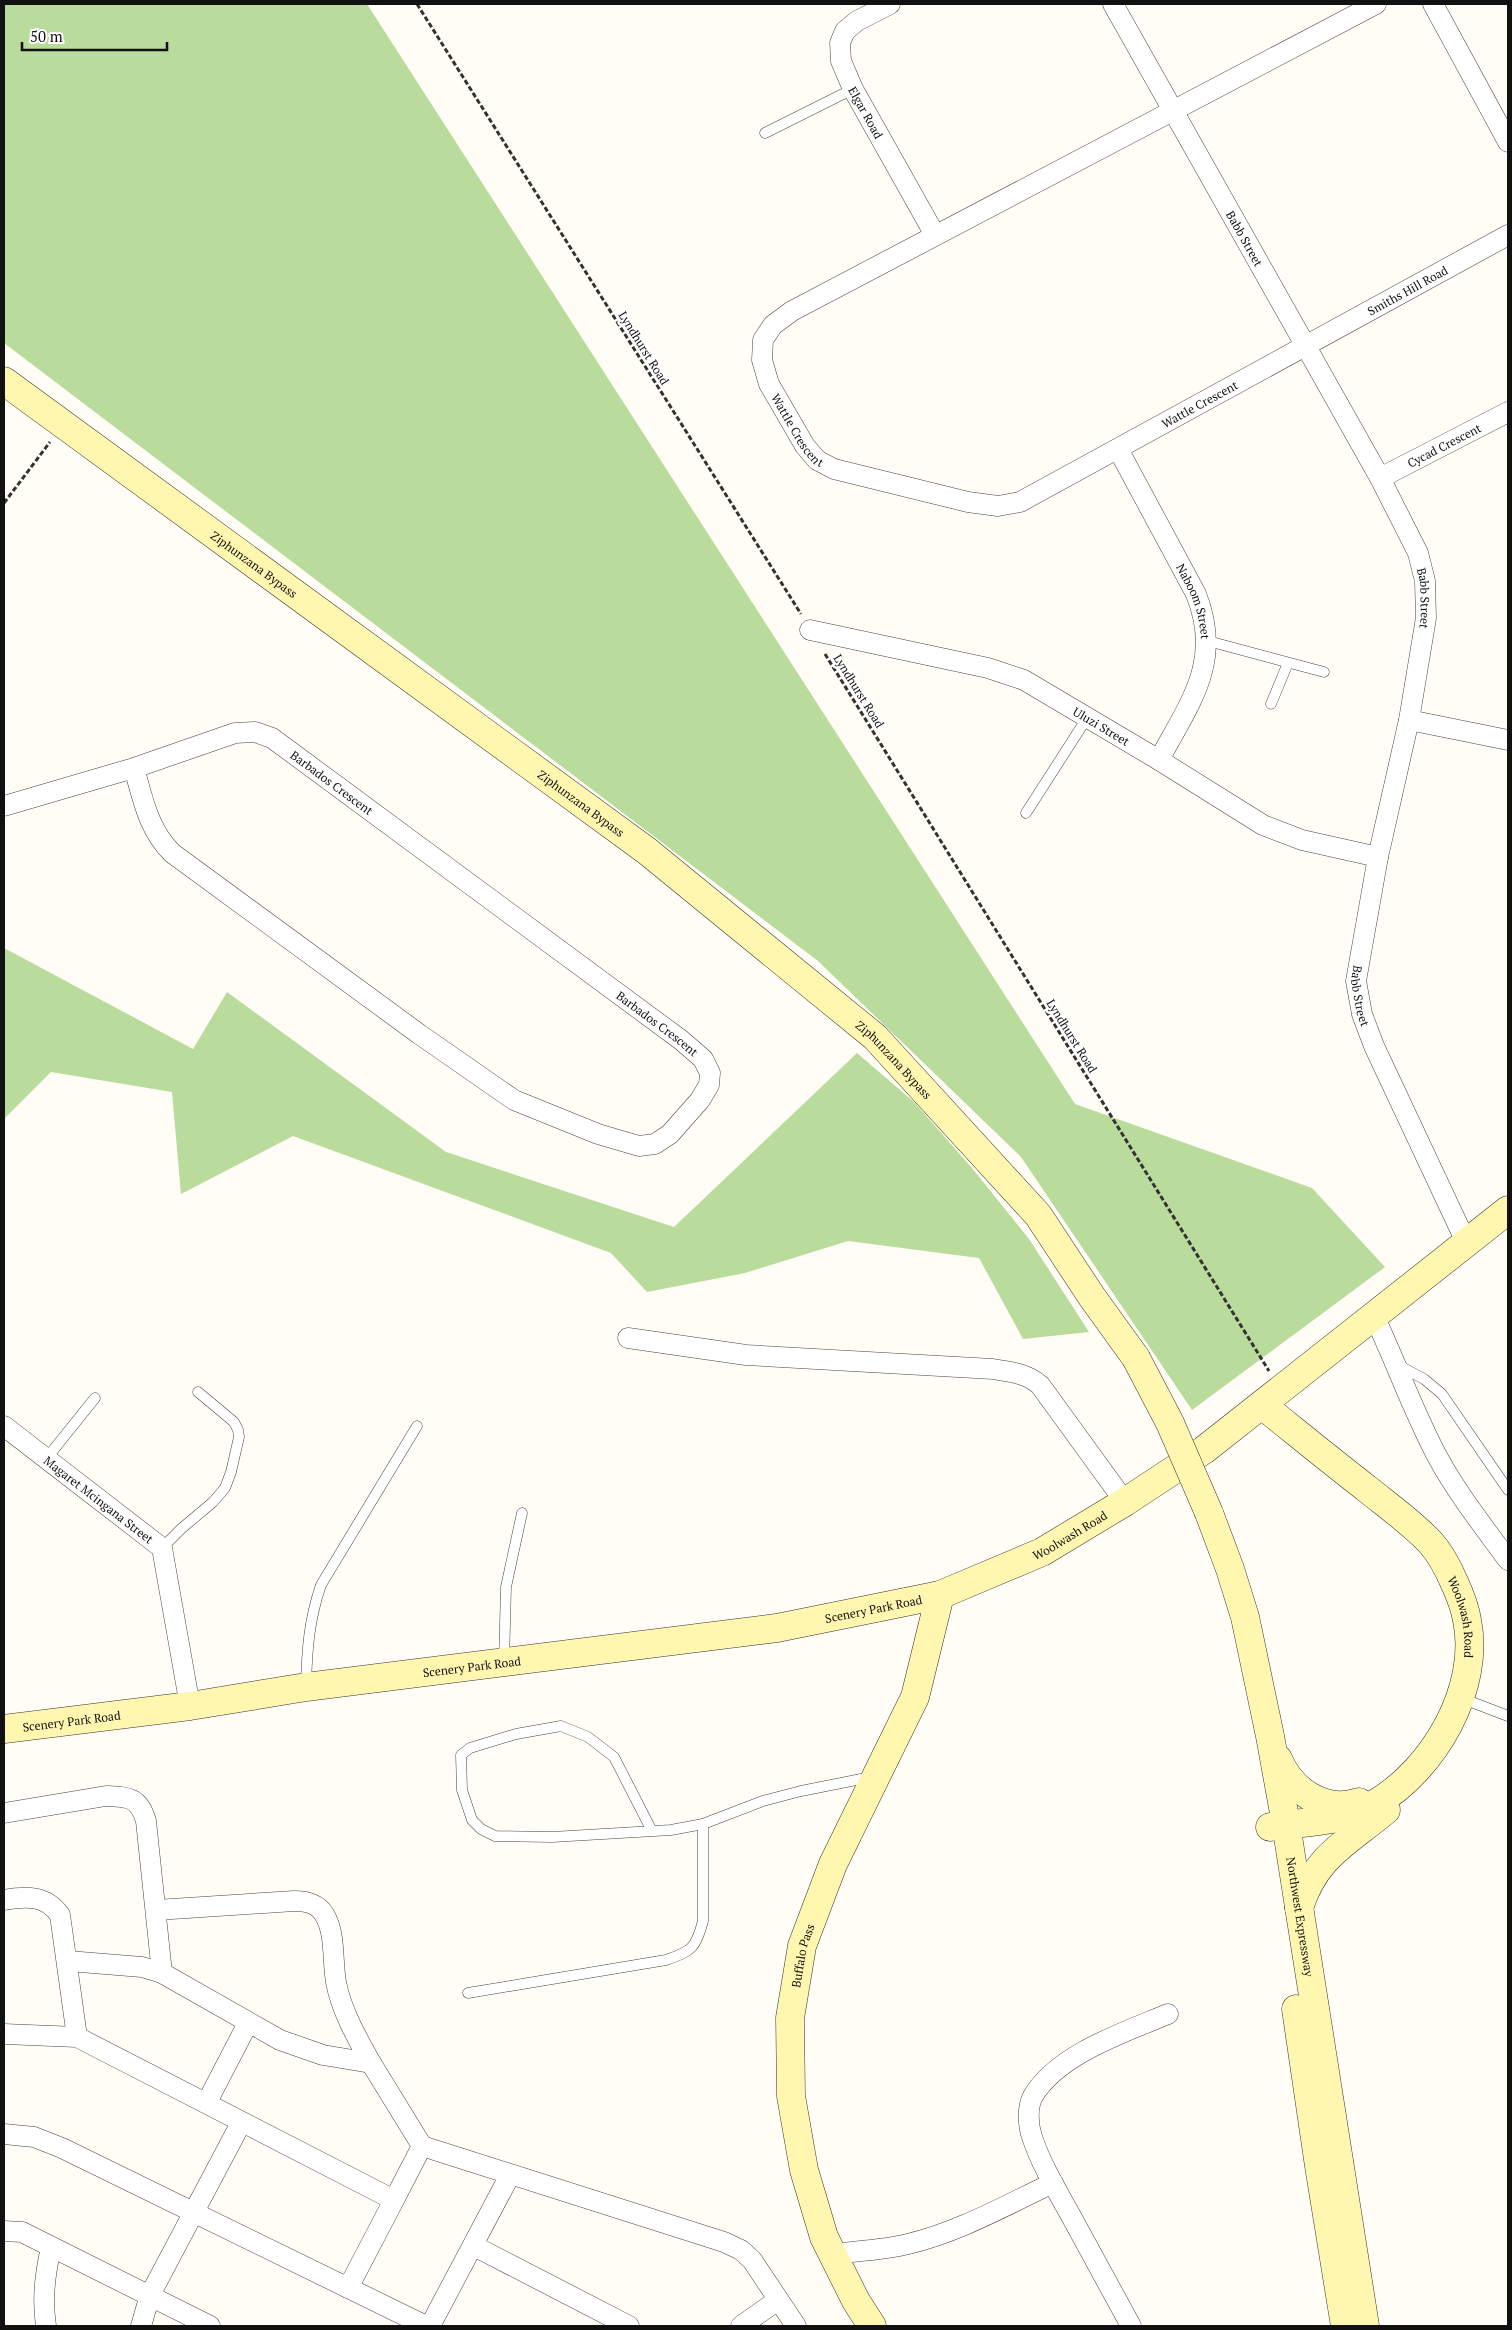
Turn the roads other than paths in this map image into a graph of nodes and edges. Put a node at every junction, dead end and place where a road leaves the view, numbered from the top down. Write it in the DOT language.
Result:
graph roads {
  1 [pos="890,4"];
  2 [pos="1113,4"];
  3 [pos="1376,4"];
  4 [pos="1433,4"];
  5 [pos="852,89"];
  6 [pos="1173,111"];
  7 [pos="765,133"];
  8 [pos="1508,142"];
  9 [pos="935,235"];
  10 [pos="1508,235"];
  11 [pos="1307,345"];
  12 [pos="4,381"];
  13 [pos="1508,412"];
  14 [pos="1118,449"];
  15 [pos="1380,478"];
  16 [pos="810,630"];
  17 [pos="1208,640"];
  18 [pos="1288,663"];
  19 [pos="1324,672"];
  20 [pos="1271,704"];
  21 [pos="1087,718"];
  22 [pos="1408,720"];
  23 [pos="1508,740"];
  24 [pos="1159,760"];
  25 [pos="134,768"];
  26 [pos="4,806"];
  27 [pos="1026,812"];
  28 [pos="1378,857"];
  29 [pos="1508,1210"];
  30 [pos="1466,1242"];
  31 [pos="1374,1316"];
  32 [pos="628,1338"];
  33 [pos="1397,1365"];
  34 [pos="198,1392"];
  35 [pos="95,1398"];
  36 [pos="1272,1398"];
  37 [pos="417,1426"];
  38 [pos="4,1428"];
  39 [pos="46,1459"];
  40 [pos="1508,1490"];
  41 [pos="1125,1502"];
  42 [pos="522,1513"];
  43 [pos="1202,1516"];
  44 [pos="162,1548"];
  45 [pos="1508,1560"];
  46 [pos="940,1596"];
  47 [pos="504,1663"];
  48 [pos="306,1687"];
  49 [pos="1460,1698"];
  50 [pos="190,1706"];
  51 [pos="1508,1716"];
  52 [pos="4,1729"];
  53 [pos="1270,1736"];
  54 [pos="1420,1766"];
  55 [pos="877,1776"];
  56 [pos="1396,1790"];
  57 [pos="4,1813"];
  58 [pos="703,1824"];
  59 [pos="1278,1825"];
  60 [pos="652,1831"];
  61 [pos="4,1900"];
  62 [pos="156,1910"];
  63 [pos="1299,1910"];
  64 [pos="68,1960"];
  65 [pos="162,1973"];
  66 [pos="468,1993"];
  67 [pos="1168,2014"];
  68 [pos="248,2023"];
  69 [pos="4,2034"];
  70 [pos="77,2037"];
  71 [pos="371,2063"];
  72 [pos="207,2102"];
  73 [pos="241,2123"];
  74 [pos="4,2134"];
  75 [pos="422,2146"];
  76 [pos="510,2176"];
  77 [pos="1053,2183"];
  78 [pos="394,2200"];
  79 [pos="195,2212"];
  80 [pos="4,2231"];
  81 [pos="474,2246"];
  82 [pos="50,2247"];
  83 [pos="832,2254"];
  84 [pos="348,2288"];
  85 [pos="150,2295"];
  86 [pos="778,2300"];
  87 [pos="46,2326"];
  88 [pos="142,2326"];
  89 [pos="210,2326"];
  90 [pos="426,2326"];
  91 [pos="430,2326"];
  92 [pos="629,2326"];
  93 [pos="741,2326"];
  94 [pos="796,2326"];
  95 [pos="872,2326"];
  96 [pos="1131,2326"];
  97 [pos="1345,2326"];
  98 [pos="1365,2326"];
  1 -- 5 [label="street, Elgar Road"];
  2 -- 6 [label="street, Babb Street"];
  3 -- 6 [label="street, Wattle Crescent"];
  4 -- 8 [label="street"];
  5 -- 7 [label="lane"];
  5 -- 9 [label="street, Elgar Road"];
  6 -- 9 [label="street, Wattle Crescent"];
  6 -- 11 [label="street, Babb Street"];
  9 -- 14 [label="street, Wattle Crescent"];
  10 -- 11 [label="street, Smiths Hill Road"];
  11 -- 14 [label="street, Wattle Crescent"];
  11 -- 15 [label="street, Babb Street"];
  12 -- 43 [label="main road, Ziphunzana Bypass"];
  13 -- 15 [label="street, Cycad Crescent"];
  14 -- 17 [label="street, Naboom Street"];
  15 -- 22 [label="street, Babb Street"];
  16 -- 21 [label="street, Uluzi Street"];
  17 -- 18 [label="lane"];
  17 -- 24 [label="street, Naboom Street"];
  18 -- 19 [label="lane"];
  18 -- 20 [label="lane"];
  21 -- 24 [label="street, Uluzi Street"];
  21 -- 27 [label="lane"];
  22 -- 23 [label="street"];
  22 -- 28 [label="street, Babb Street"];
  24 -- 28 [label="street, Uluzi Street"];
  25 -- 25 [label="street, Barbados Crescent"];
  25 -- 26 [label="street, Barbados Crescent"];
  28 -- 30 [label="street, Babb Street"];
  29 -- 30 [label="main road, Woolwash Road"];
  30 -- 31 [label="main road, Woolwash Road"];
  31 -- 33 [label="street"];
  31 -- 36 [label="main road, Woolwash Road"];
  32 -- 41 [label="street"];
  33 -- 40 [label="lane"];
  33 -- 45 [label="street"];
  34 -- 44 [label="lane"];
  35 -- 39 [label="lane"];
  36 -- 41 [label="main road, Woolwash Road"];
  36 -- 49 [label="main road, Woolwash Road"];
  37 -- 48 [label="lane"];
  38 -- 39 [label="street, Magaret Mcingana Street"];
  39 -- 44 [label="street, Magaret Mcingana Street"];
  41 -- 46 [label="main road, Woolwash Road"];
  42 -- 47 [label="lane"];
  43 -- 53 [label="main road, Northwest Expressway"];
  43 -- 59 [label="main road, Northwest Expressway"];
  44 -- 50 [label="street, Magaret Mcingana Street"];
  46 -- 47 [label="main road, Scenery Park Road"];
  46 -- 55 [label="main road, Buffalo Pass"];
  47 -- 48 [label="main road, Scenery Park Road"];
  48 -- 50 [label="main road, Scenery Park Road"];
  49 -- 51 [label="lane"];
  49 -- 54 [label="main road, Woolwash Road"];
  50 -- 52 [label="main road, Scenery Park Road"];
  53 -- 56 [label="main road"];
  53 -- 59 [label="main road, Northwest Expressway"];
  54 -- 56 [label="main road, Woolwash Road"];
  54 -- 63 [label="main road"];
  55 -- 58 [label="lane"];
  55 -- 83 [label="main road, Buffalo Pass"];
  56 -- 59 [label="main road, Woolwash Road"];
  57 -- 62 [label="street"];
  58 -- 60 [label="lane"];
  58 -- 66 [label="lane"];
  59 -- 63 [label="main road, Northwest Expressway"];
  59 -- 97 [label="main road, Northwest Expressway"];
  60 -- 60 [label="lane"];
  61 -- 64 [label="street"];
  62 -- 65 [label="street"];
  62 -- 71 [label="street"];
  63 -- 98 [label="main road, Northwest Expressway"];
  64 -- 65 [label="street"];
  64 -- 70 [label="street"];
  65 -- 68 [label="street"];
  67 -- 77 [label="street"];
  68 -- 71 [label="street"];
  68 -- 72 [label="street"];
  69 -- 70 [label="street"];
  70 -- 72 [label="street"];
  71 -- 75 [label="street"];
  72 -- 73 [label="street"];
  73 -- 78 [label="street"];
  73 -- 79 [label="street"];
  74 -- 79 [label="street"];
  75 -- 76 [label="street"];
  75 -- 78 [label="street"];
  76 -- 81 [label="street"];
  76 -- 86 [label="street"];
  77 -- 83 [label="street"];
  77 -- 96 [label="street"];
  78 -- 84 [label="street"];
  79 -- 84 [label="street"];
  79 -- 85 [label="street"];
  80 -- 82 [label="street"];
  81 -- 91 [label="street"];
  81 -- 92 [label="street"];
  82 -- 85 [label="street"];
  82 -- 87 [label="street"];
  83 -- 95 [label="main road, Buffalo Pass"];
  84 -- 90 [label="street"];
  85 -- 88 [label="street"];
  85 -- 89 [label="street"];
  86 -- 93 [label="street"];
  86 -- 94 [label="street"];
}
